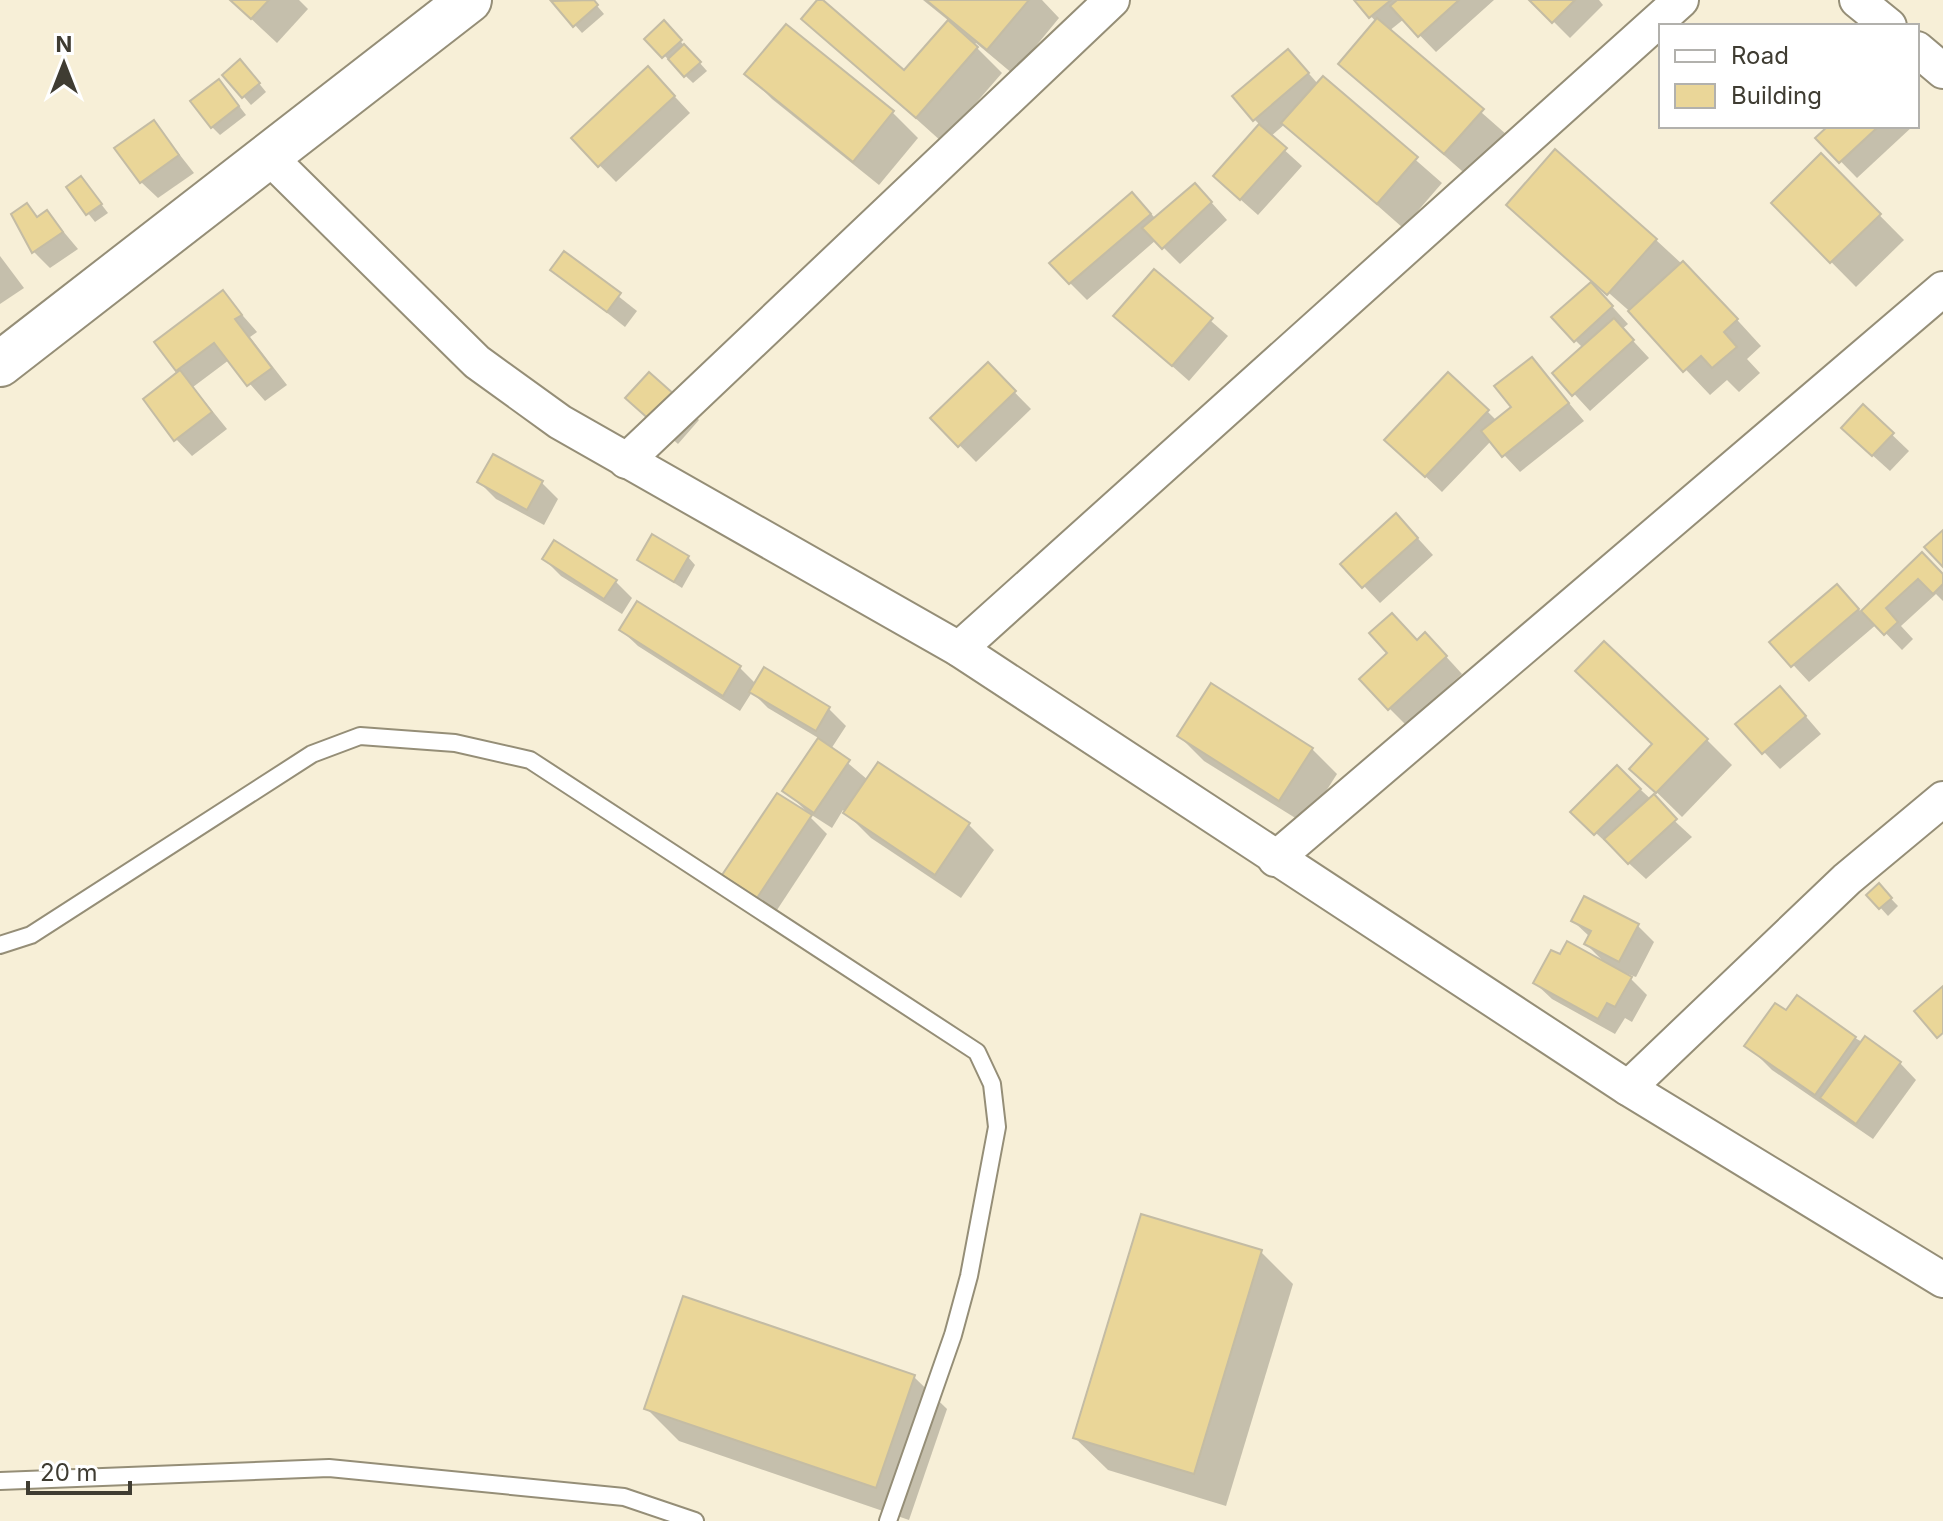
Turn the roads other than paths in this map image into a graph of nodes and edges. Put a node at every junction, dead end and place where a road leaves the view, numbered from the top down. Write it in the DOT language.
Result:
graph roads {
  1 [pos="469,0"];
  2 [pos="1112,0"];
  3 [pos="1681,0"];
  4 [pos="1857,0"];
  5 [pos="1887,24"];
  6 [pos="1919,51"];
  7 [pos="1943,71"];
  8 [pos="266,154"];
  9 [pos="1943,289"];
  10 [pos="0,364"];
  11 [pos="626,461"];
  12 [pos="959,649"];
  13 [pos="1943,799"];
  14 [pos="1275,859"];
  15 [pos="0,945"];
  16 [pos="1628,1088"];
  17 [pos="1935,1263"];
  18 [pos="0,1481"];
  19 [pos="695,1521"];
  20 [pos="888,1521"];
  1 -- 8 [label="main road"];
  2 -- 11 [label="street"];
  3 -- 12 [label="street"];
  4 -- 5 [label="street"];
  6 -- 7 [label="street"];
  8 -- 10 [label="main road"];
  8 -- 11 [label="street"];
  9 -- 14 [label="street"];
  11 -- 12 [label="street"];
  12 -- 14 [label="street"];
  13 -- 16 [label="street"];
  14 -- 16 [label="street"];
  15 -- 20 [label="lane"];
  16 -- 17 [label="street"];
  18 -- 19 [label="lane"];
}
